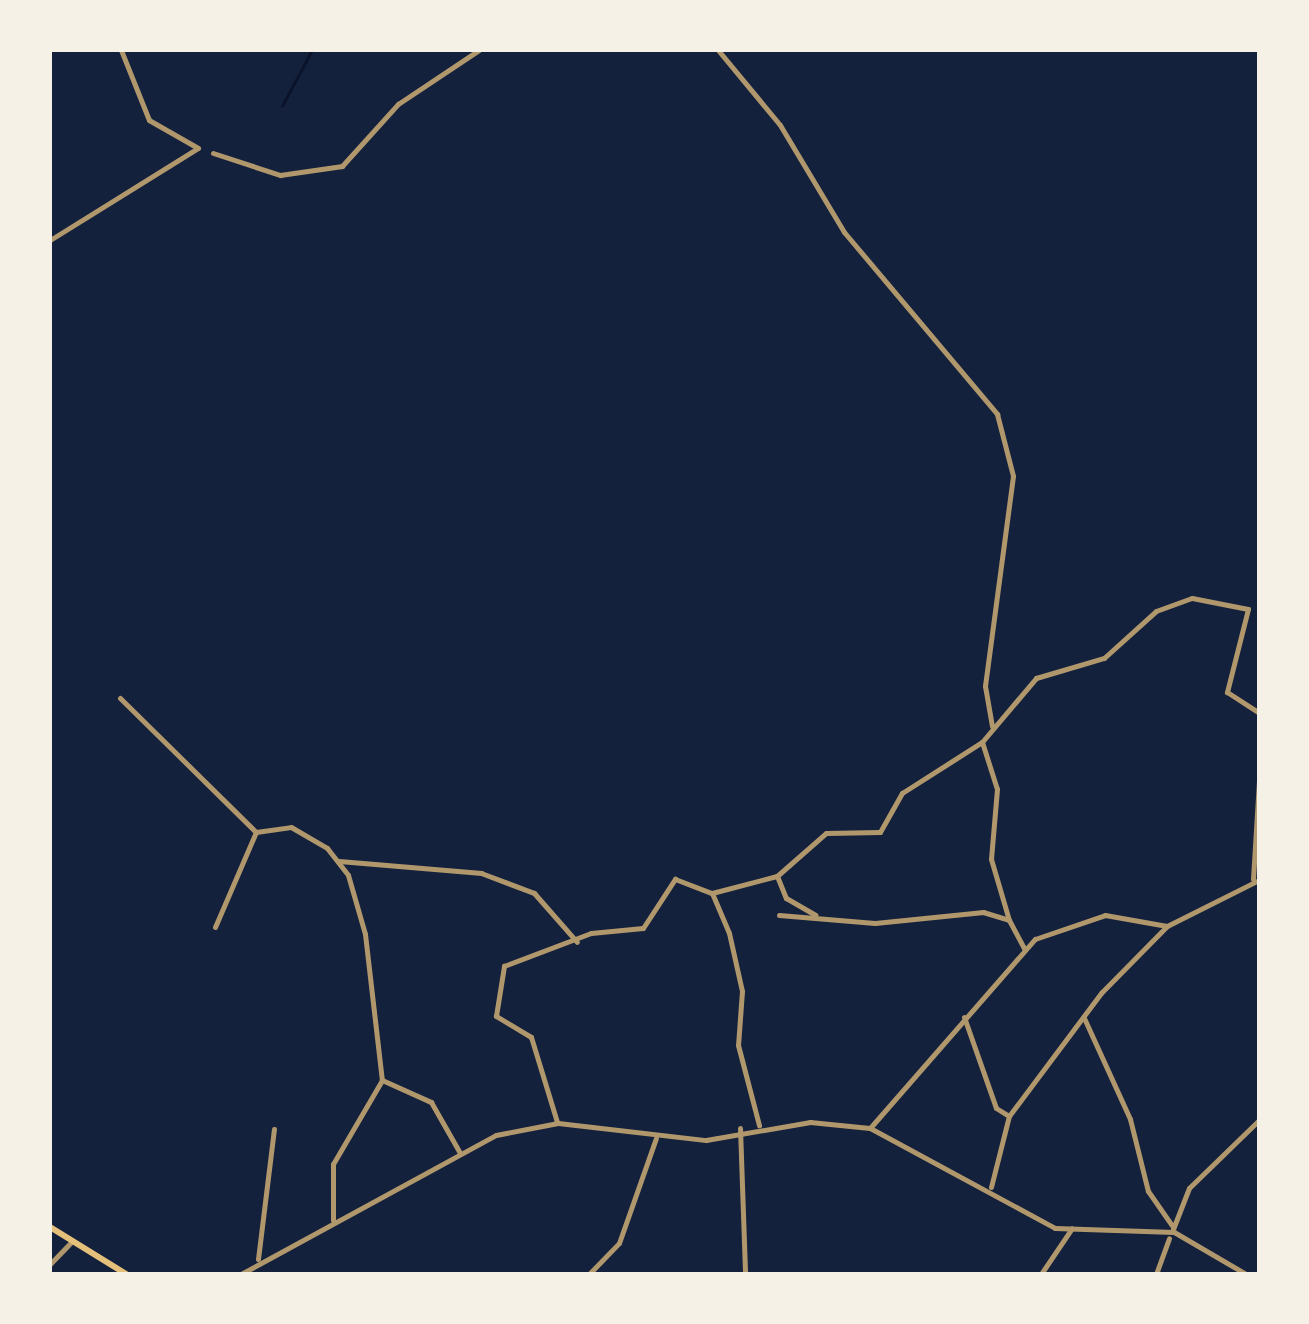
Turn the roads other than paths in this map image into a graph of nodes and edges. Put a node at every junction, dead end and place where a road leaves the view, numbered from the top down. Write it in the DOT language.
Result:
graph roads {
  1 [pos="121,50"];
  2 [pos="480,50"];
  3 [pos="718,50"];
  4 [pos="213,153"];
  5 [pos="50,240"];
  6 [pos="120,698"];
  7 [pos="1259,714"];
  8 [pos="992,726"];
  9 [pos="982,742"];
  10 [pos="1259,781"];
  11 [pos="256,832"];
  12 [pos="339,862"];
  13 [pos="776,876"];
  14 [pos="1256,879"];
  15 [pos="712,893"];
  16 [pos="779,915"];
  17 [pos="816,916"];
  18 [pos="1009,920"];
  19 [pos="215,926"];
  20 [pos="1168,926"];
  21 [pos="576,942"];
  22 [pos="1025,950"];
  23 [pos="964,1017"];
  24 [pos="1084,1018"];
  25 [pos="382,1080"];
  26 [pos="1009,1116"];
  27 [pos="1259,1120"];
  28 [pos="558,1123"];
  29 [pos="759,1125"];
  30 [pos="740,1128"];
  31 [pos="870,1128"];
  32 [pos="274,1129"];
  33 [pos="656,1136"];
  34 [pos="460,1153"];
  35 [pos="991,1187"];
  36 [pos="334,1220"];
  37 [pos="50,1226"];
  38 [pos="1072,1228"];
  39 [pos="1172,1232"];
  40 [pos="73,1240"];
  41 [pos="266,1256"];
  42 [pos="50,1264"];
  43 [pos="126,1274"];
  44 [pos="241,1274"];
  45 [pos="589,1274"];
  46 [pos="744,1274"];
  47 [pos="1042,1274"];
  48 [pos="1156,1274"];
  49 [pos="1246,1274"];
  1 -- 5 [label="street"];
  2 -- 4 [label="street"];
  3 -- 8 [label="street"];
  6 -- 11 [label="street"];
  7 -- 8 [label="street"];
  8 -- 9 [label="street"];
  9 -- 13 [label="street"];
  9 -- 18 [label="street"];
  10 -- 14 [label="street"];
  11 -- 12 [label="street"];
  11 -- 19 [label="street"];
  12 -- 21 [label="street"];
  12 -- 25 [label="street"];
  13 -- 15 [label="street"];
  13 -- 17 [label="street"];
  14 -- 20 [label="street"];
  15 -- 21 [label="street"];
  15 -- 29 [label="street"];
  16 -- 17 [label="street"];
  17 -- 18 [label="street"];
  18 -- 22 [label="street"];
  20 -- 22 [label="street"];
  20 -- 24 [label="street"];
  21 -- 28 [label="street"];
  22 -- 23 [label="street"];
  23 -- 26 [label="street"];
  23 -- 31 [label="street"];
  24 -- 26 [label="street"];
  24 -- 39 [label="street"];
  25 -- 34 [label="street"];
  25 -- 36 [label="street"];
  26 -- 35 [label="street"];
  27 -- 39 [label="street"];
  28 -- 33 [label="street"];
  28 -- 34 [label="street"];
  29 -- 30 [label="street"];
  29 -- 31 [label="street"];
  30 -- 33 [label="street"];
  30 -- 46 [label="street"];
  31 -- 35 [label="street"];
  32 -- 41 [label="street"];
  33 -- 45 [label="street"];
  34 -- 36 [label="street"];
  35 -- 38 [label="street"];
  36 -- 41 [label="street"];
  37 -- 40 [label="main road"];
  38 -- 39 [label="street"];
  38 -- 47 [label="street"];
  39 -- 48 [label="street"];
  39 -- 49 [label="street"];
  40 -- 42 [label="street"];
  40 -- 43 [label="main road"];
  41 -- 44 [label="street"];
}
